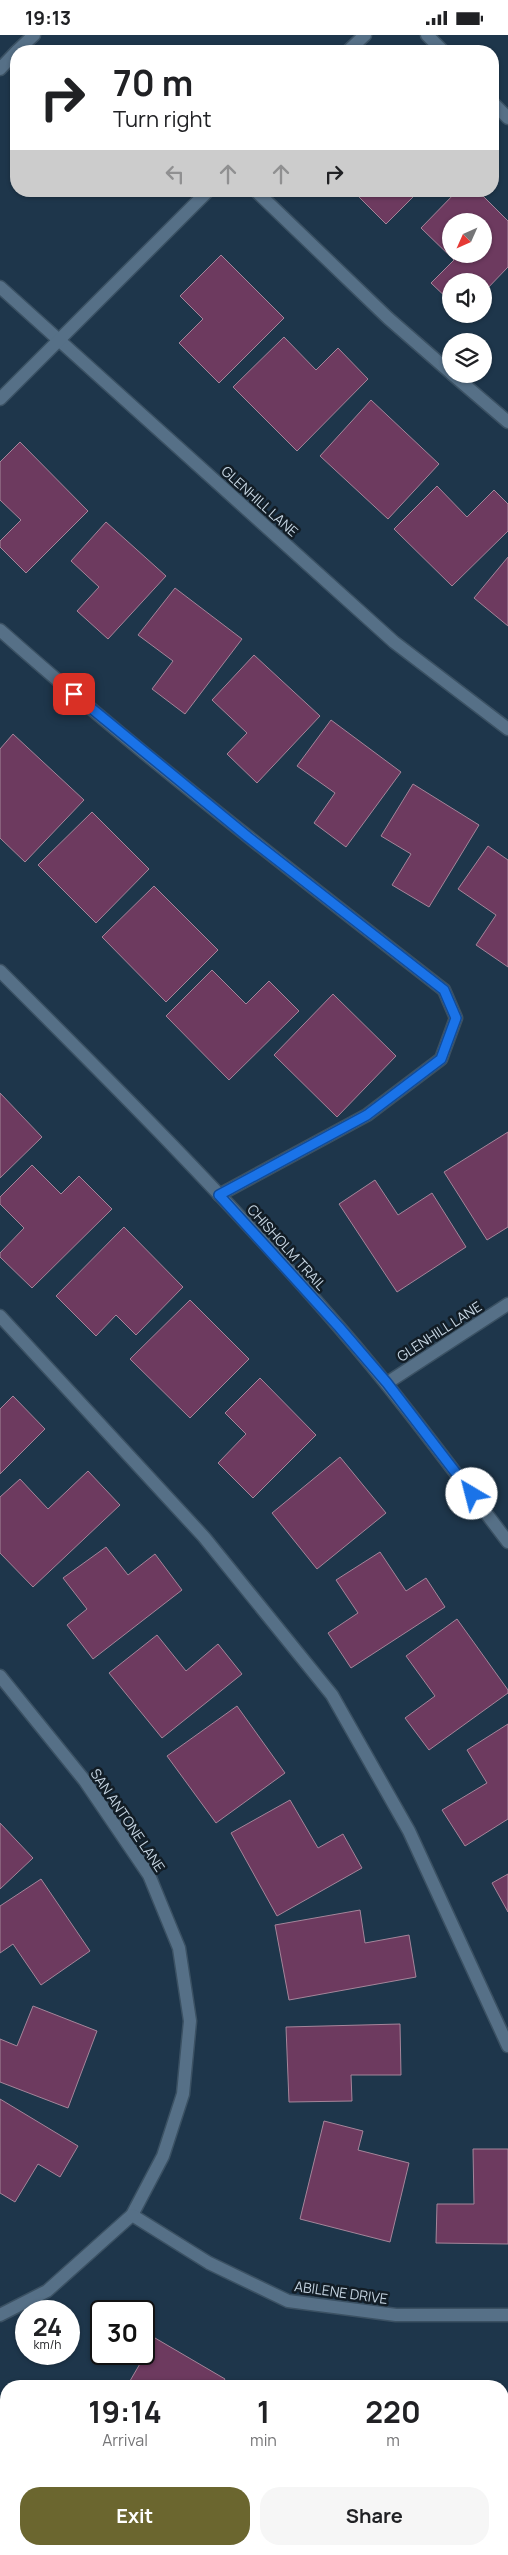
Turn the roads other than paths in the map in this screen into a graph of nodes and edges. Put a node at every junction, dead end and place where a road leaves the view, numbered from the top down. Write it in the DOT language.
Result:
graph roads {
  1 [pos="34,35"];
  2 [pos="365,35"];
  3 [pos="427,35"];
  4 [pos="24,45"];
  5 [pos="354,45"];
  6 [pos="436,45"];
  7 [pos="10,59"];
  8 [pos="0,69"];
  9 [pos="499,109"];
  10 [pos="508,118"];
  11 [pos="202,197"];
  12 [pos="262,197"];
  13 [pos="0,287"];
  14 [pos="59,340"];
  15 [pos="442,364"];
  16 [pos="463,383"];
  17 [pos="0,399"];
  18 [pos="508,422"];
  19 [pos="0,631"];
  20 [pos="508,729"];
  21 [pos="0,971"];
  22 [pos="219,1195"];
  23 [pos="508,1304"];
  24 [pos="0,1316"];
  25 [pos="387,1383"];
  26 [pos="508,1542"];
  27 [pos="0,1676"];
  28 [pos="508,2046"];
  29 [pos="132,2215"];
  30 [pos="0,2315"];
  31 [pos="508,2315"];
  1 -- 4 [label="street"];
  2 -- 5 [label="street"];
  3 -- 6 [label="street"];
  7 -- 8 [label="street"];
  9 -- 10 [label="street"];
  11 -- 14 [label="street"];
  12 -- 15 [label="street"];
  13 -- 14 [label="street, GLENHILL LANE"];
  14 -- 17 [label="street"];
  14 -- 20 [label="street, GLENHILL LANE"];
  16 -- 18 [label="street"];
  19 -- 22 [label="street"];
  21 -- 22 [label="street, CHISHOLM TRAIL"];
  22 -- 25 [label="street, CHISHOLM TRAIL"];
  23 -- 25 [label="street, GLENHILL LANE"];
  24 -- 28 [label="street"];
  25 -- 26 [label="street, CHISHOLM TRAIL"];
  27 -- 29 [label="street, SAN ANTONE LANE"];
  29 -- 30 [label="street, SAN ANTONE LANE"];
  29 -- 31 [label="street, ABILENE DRIVE"];
}
